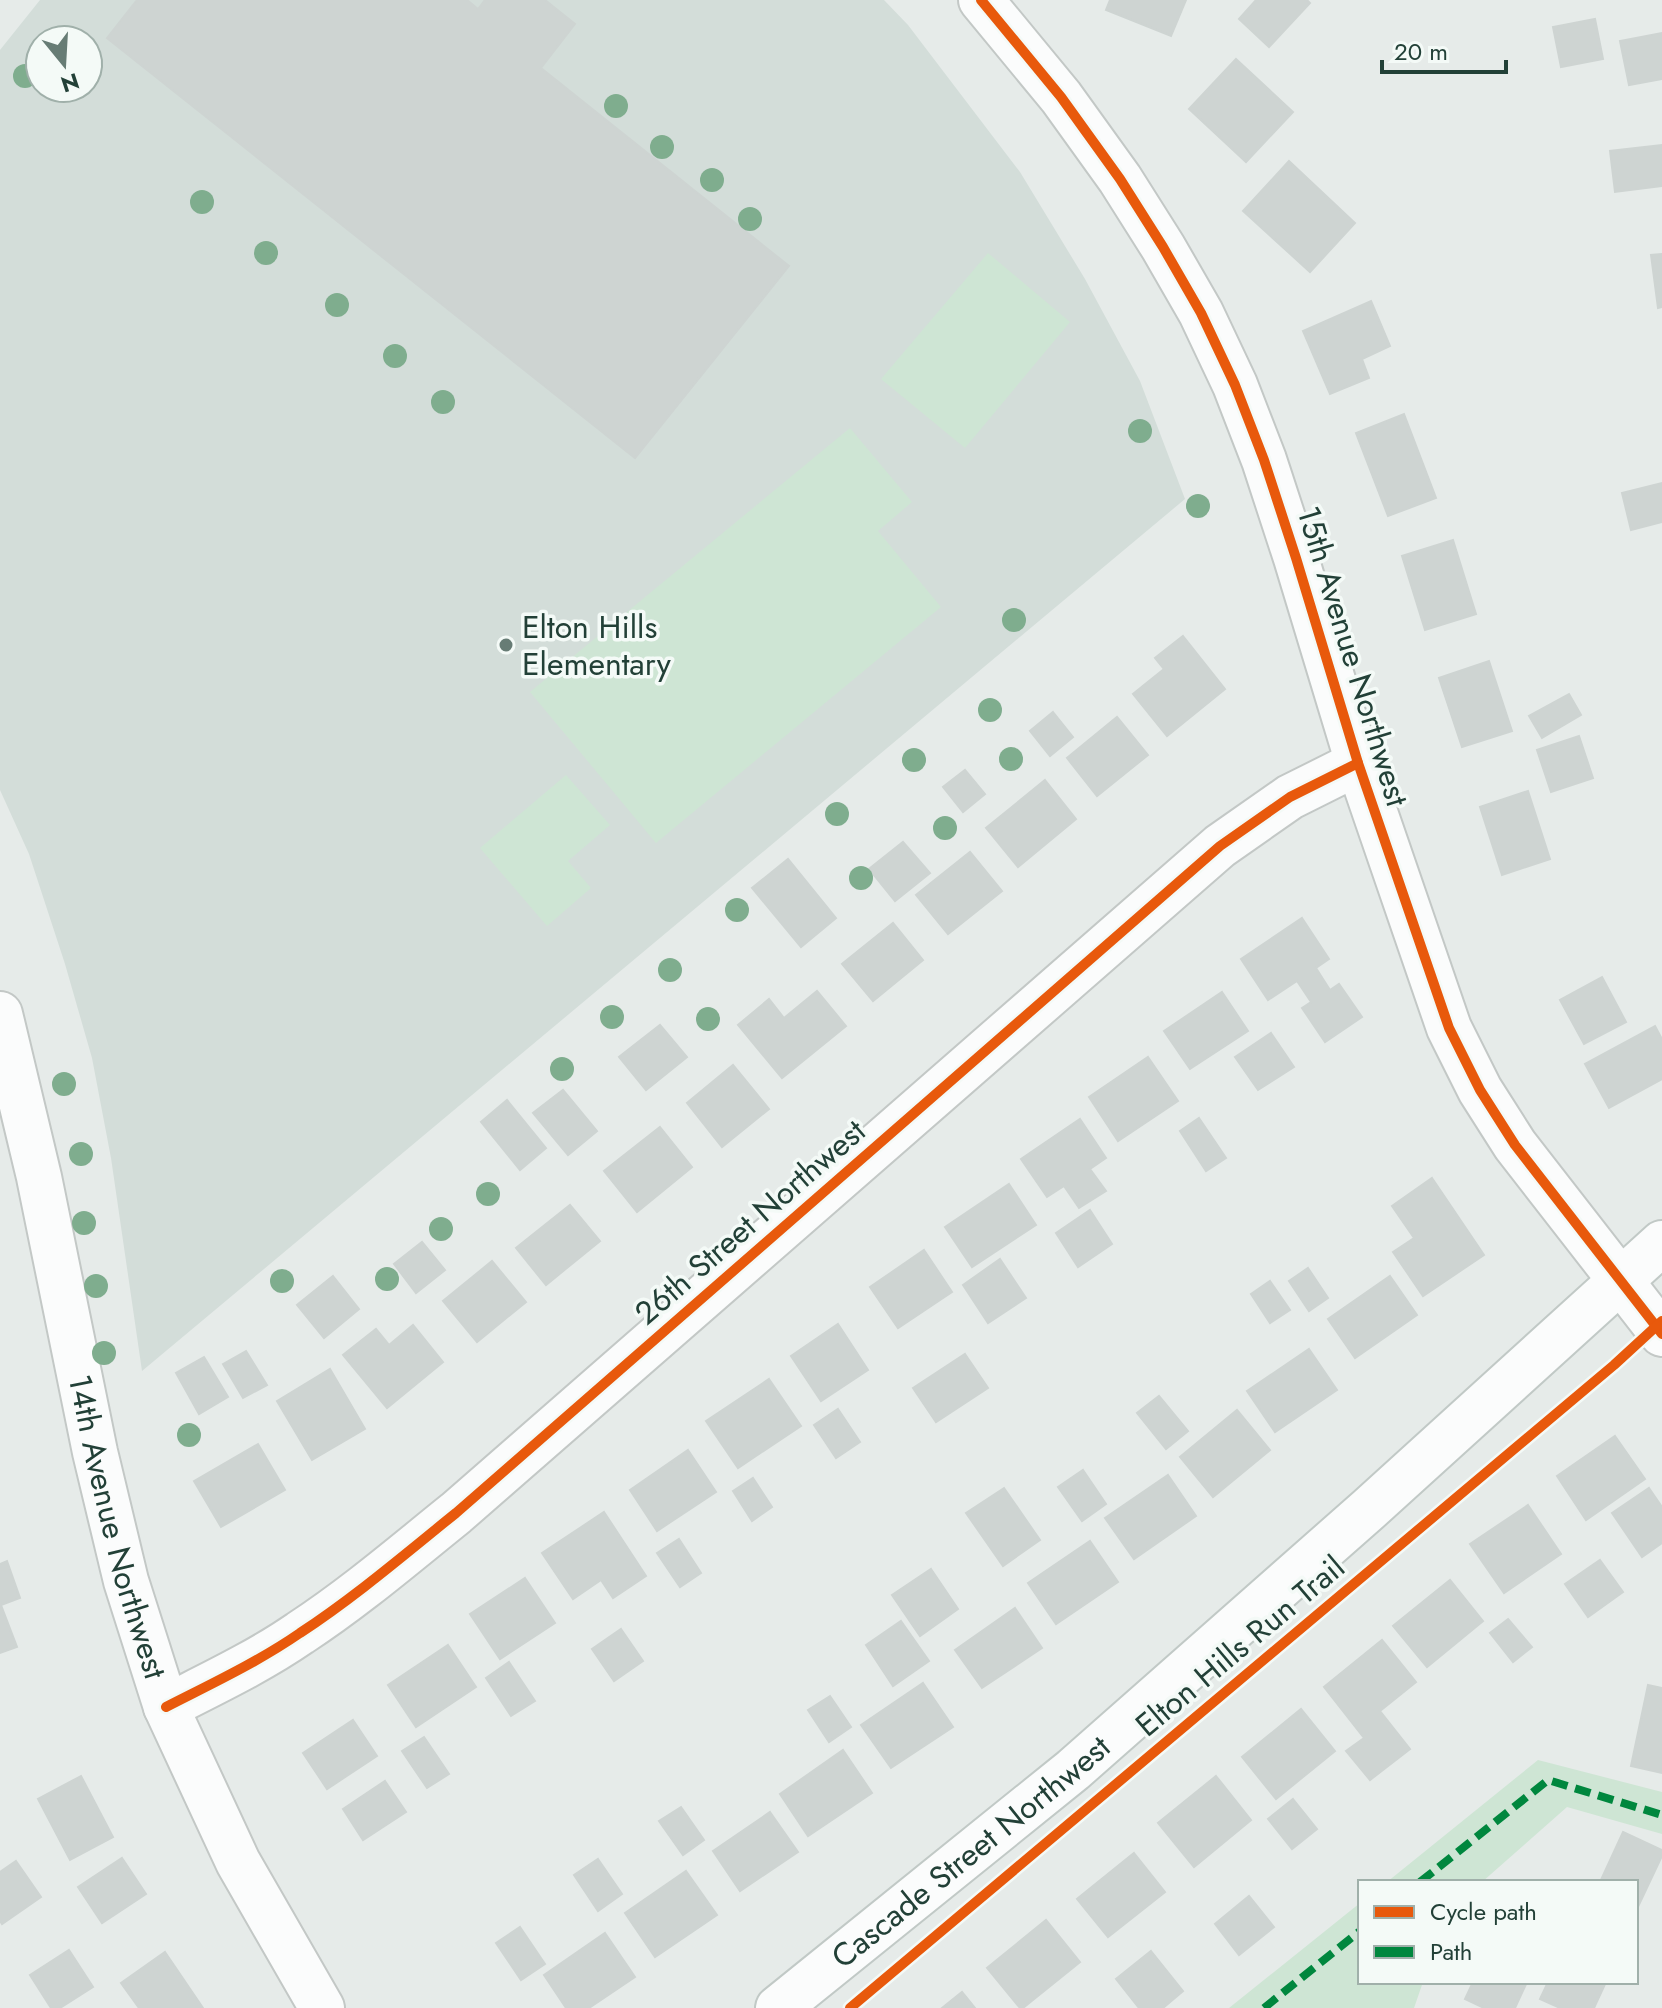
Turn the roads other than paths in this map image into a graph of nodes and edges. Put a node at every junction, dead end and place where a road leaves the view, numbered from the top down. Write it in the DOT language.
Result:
graph roads {
  1 [pos="981,0"];
  2 [pos="1358,763"];
  3 [pos="0,1014"];
  4 [pos="1662,1243"];
  5 [pos="1620,1282"];
  6 [pos="1662,1334"];
  7 [pos="166,1707"];
  8 [pos="322,2008"];
  9 [pos="778,2008"];
  1 -- 2 [label="street, 15th Avenue Northwest"];
  2 -- 5 [label="street, 15th Avenue Northwest"];
  2 -- 7 [label="street, 26th Street Northwest"];
  3 -- 7 [label="street, 14th Avenue Northwest"];
  4 -- 5 [label="street, Cascade Street Northwest"];
  5 -- 6 [label="street, 15th Avenue Northwest"];
  5 -- 9 [label="street, Cascade Street Northwest"];
  7 -- 8 [label="street, 14th Avenue Northwest"];
}
